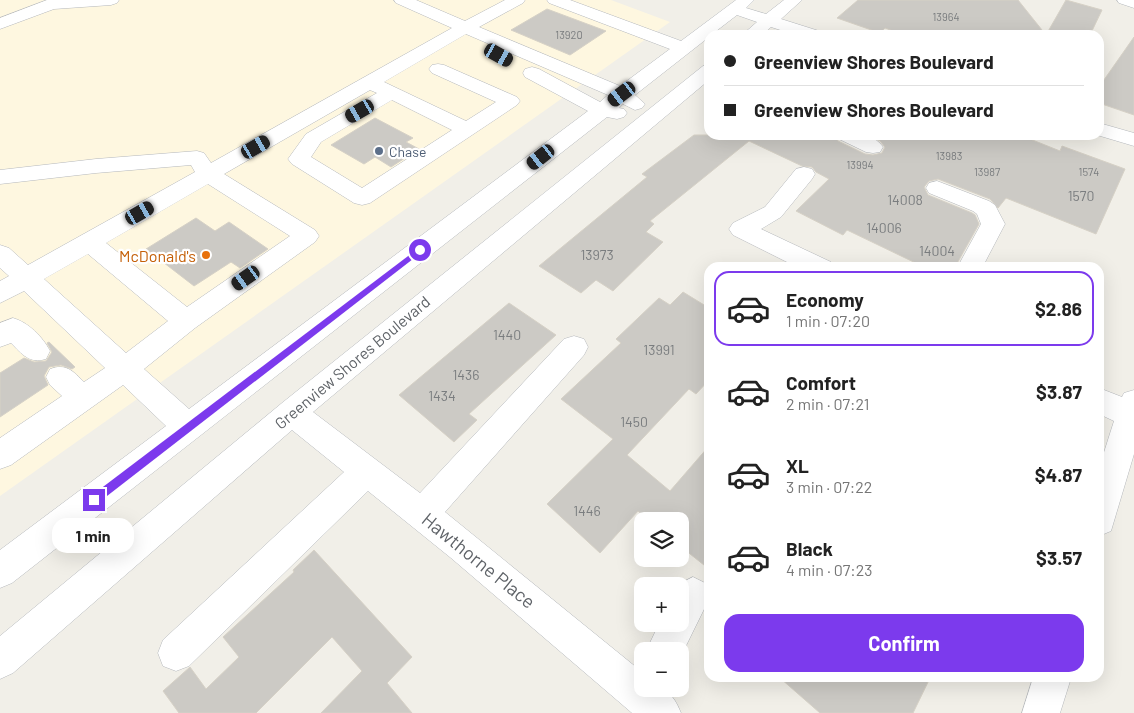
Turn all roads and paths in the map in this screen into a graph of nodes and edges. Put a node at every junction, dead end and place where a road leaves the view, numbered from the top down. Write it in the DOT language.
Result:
graph roads {
  1 [pos="111,0"];
  2 [pos="402,0"];
  3 [pos="518,0"];
  4 [pos="555,0"];
  5 [pos="794,0"];
  6 [pos="1125,0"];
  7 [pos="1134,3"];
  8 [pos="740,5"];
  9 [pos="769,20"];
  10 [pos="0,24"];
  11 [pos="464,28"];
  12 [pos="707,30"];
  13 [pos="757,30"];
  14 [pos="798,30"];
  15 [pos="704,32"];
  16 [pos="683,48"];
  17 [pos="438,69"];
  18 [pos="704,74"];
  19 [pos="369,82"];
  20 [pos="391,92"];
  21 [pos="622,94"];
  22 [pos="601,110"];
  23 [pos="650,117"];
  24 [pos="467,129"];
  25 [pos="1104,131"];
  26 [pos="858,140"];
  27 [pos="1134,140"];
  28 [pos="873,146"];
  29 [pos="208,174"];
  30 [pos="804,174"];
  31 [pos="0,177"];
  32 [pos="937,188"];
  33 [pos="89,242"];
  34 [pos="0,254"];
  35 [pos="810,262"];
  36 [pos="972,262"];
  37 [pos="26,278"];
  38 [pos="0,293"];
  39 [pos="186,321"];
  40 [pos="0,336"];
  41 [pos="574,347"];
  42 [pos="36,351"];
  43 [pos="125,370"];
  44 [pos="60,376"];
  45 [pos="83,398"];
  46 [pos="1104,401"];
  47 [pos="1132,409"];
  48 [pos="292,412"];
  49 [pos="189,428"];
  50 [pos="0,455"];
  51 [pos="367,471"];
  52 [pos="1104,503"];
  53 [pos="422,514"];
  54 [pos="0,571"];
  55 [pos="176,653"];
  56 [pos="0,660"];
  57 [pos="1051,682"];
  58 [pos="649,699"];
  59 [pos="1041,713"];
  1 -- 10 [label="street"];
  2 -- 11 [label="street"];
  3 -- 11 [label="street"];
  4 -- 16 [label="street"];
  5 -- 9 [label="street"];
  6 -- 7 [label="street"];
  8 -- 9 [label="street"];
  8 -- 12 [label="street"];
  9 -- 13 [label="street"];
  9 -- 14 [label="street"];
  11 -- 19 [label="street"];
  11 -- 21 [label="street"];
  11 -- 22 [label="street"];
  15 -- 16 [label="street"];
  16 -- 21 [label="street"];
  17 -- 24 [label="street"];
  18 -- 23 [label="street, Greenview Shores Boulevard"];
  19 -- 20 [label="street"];
  19 -- 29 [label="street"];
  20 -- 24 [label="street"];
  20 -- 24 [label="street"];
  21 -- 22 [label="street"];
  21 -- 23 [label="street"];
  22 -- 23 [label="street"];
  22 -- 49 [label="street"];
  23 -- 48 [label="street, Greenview Shores Boulevard"];
  25 -- 27 [label="street"];
  26 -- 28 [label="street"];
  29 -- 31 [label="street"];
  29 -- 33 [label="street"];
  29 -- 39 [label="street"];
  30 -- 35 [label="street"];
  32 -- 36 [label="street"];
  33 -- 37 [label="street"];
  33 -- 39 [label="street"];
  34 -- 37 [label="street"];
  37 -- 38 [label="street"];
  37 -- 43 [label="street"];
  39 -- 43 [label="street"];
  40 -- 42 [label="street"];
  41 -- 53 [label="street"];
  43 -- 45 [label="street"];
  43 -- 49 [label="street"];
  44 -- 45 [label="street"];
  45 -- 50 [label="street"];
  46 -- 47 [label="street"];
  47 -- 52 [label="street"];
  48 -- 51 [label="street, Hawthorne Place"];
  48 -- 56 [label="street, Greenview Shores Boulevard"];
  49 -- 54 [label="street"];
  51 -- 53 [label="street, Hawthorne Place"];
  51 -- 55 [label="street"];
  53 -- 58 [label="street, Hawthorne Place"];
  57 -- 59 [label="street"];
}
